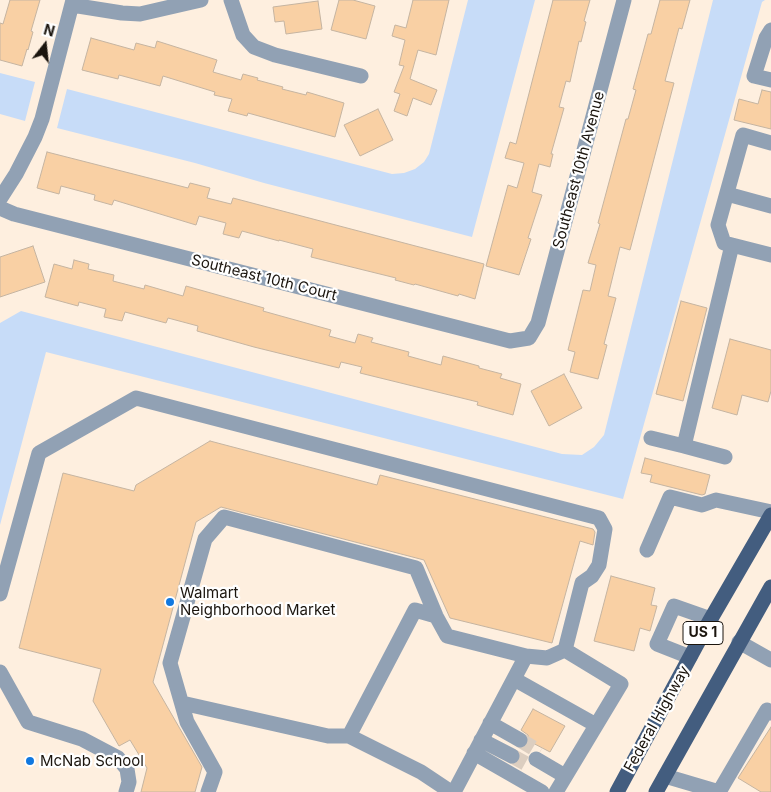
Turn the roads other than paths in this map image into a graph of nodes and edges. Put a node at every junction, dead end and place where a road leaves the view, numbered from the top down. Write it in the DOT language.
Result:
graph roads {
  1 [pos="201,0"];
  2 [pos="231,0"];
  3 [pos="624,0"];
  4 [pos="73,2"];
  5 [pos="771,30"];
  6 [pos="361,76"];
  7 [pos="771,80"];
  8 [pos="771,143"];
  9 [pos="726,194"];
  10 [pos="0,199"];
  11 [pos="771,206"];
  12 [pos="0,208"];
  13 [pos="732,245"];
  14 [pos="771,255"];
  15 [pos="529,338"];
  16 [pos="651,438"];
  17 [pos="684,446"];
  18 [pos="725,457"];
  19 [pos="771,514"];
  20 [pos="648,550"];
  21 [pos="771,587"];
  22 [pos="0,594"];
  23 [pos="436,616"];
  24 [pos="711,619"];
  25 [pos="739,642"];
  26 [pos="565,650"];
  27 [pos="526,656"];
  28 [pos="690,657"];
  29 [pos="771,660"];
  30 [pos="0,672"];
  31 [pos="514,679"];
  32 [pos="182,703"];
  33 [pos="770,708"];
  34 [pos="596,725"];
  35 [pos="486,731"];
  36 [pos="349,736"];
  37 [pos="516,748"];
  38 [pos="474,753"];
  39 [pos="536,759"];
  40 [pos="665,776"];
  41 [pos="563,780"];
  42 [pos="445,790"];
  43 [pos="126,792"];
  44 [pos="208,792"];
  45 [pos="542,792"];
  46 [pos="617,792"];
  47 [pos="656,792"];
  48 [pos="719,792"];
  1 -- 4 [label="street"];
  2 -- 6 [label="street"];
  3 -- 15 [label="street, Southeast 10th Avenue"];
  4 -- 10 [label="street"];
  5 -- 7 [label="street"];
  8 -- 9 [label="street"];
  9 -- 11 [label="street"];
  9 -- 13 [label="street"];
  12 -- 15 [label="street, Southeast 10th Court"];
  13 -- 14 [label="street"];
  13 -- 17 [label="street"];
  16 -- 17 [label="street"];
  17 -- 18 [label="street"];
  19 -- 20 [label="street"];
  19 -- 24 [label="main road, Federal Highway / US 1"];
  21 -- 25 [label="main road, US 1"];
  22 -- 26 [label="street"];
  23 -- 27 [label="street"];
  23 -- 32 [label="street"];
  23 -- 36 [label="street"];
  24 -- 28 [label="main road, Federal Highway / US 1"];
  24 -- 28 [label="street"];
  25 -- 29 [label="street"];
  25 -- 40 [label="main road, US 1"];
  26 -- 27 [label="street"];
  26 -- 34 [label="street"];
  27 -- 31 [label="street"];
  28 -- 46 [label="main road, Federal Highway / US 1"];
  30 -- 43 [label="street"];
  31 -- 34 [label="street"];
  31 -- 35 [label="street"];
  32 -- 36 [label="street"];
  32 -- 44 [label="street"];
  33 -- 48 [label="street"];
  34 -- 41 [label="street"];
  35 -- 37 [label="street"];
  35 -- 38 [label="street"];
  36 -- 42 [label="street"];
  38 -- 42 [label="street"];
  38 -- 45 [label="street"];
  39 -- 41 [label="street"];
  40 -- 47 [label="main road, US 1"];
  40 -- 48 [label="street"];
}
